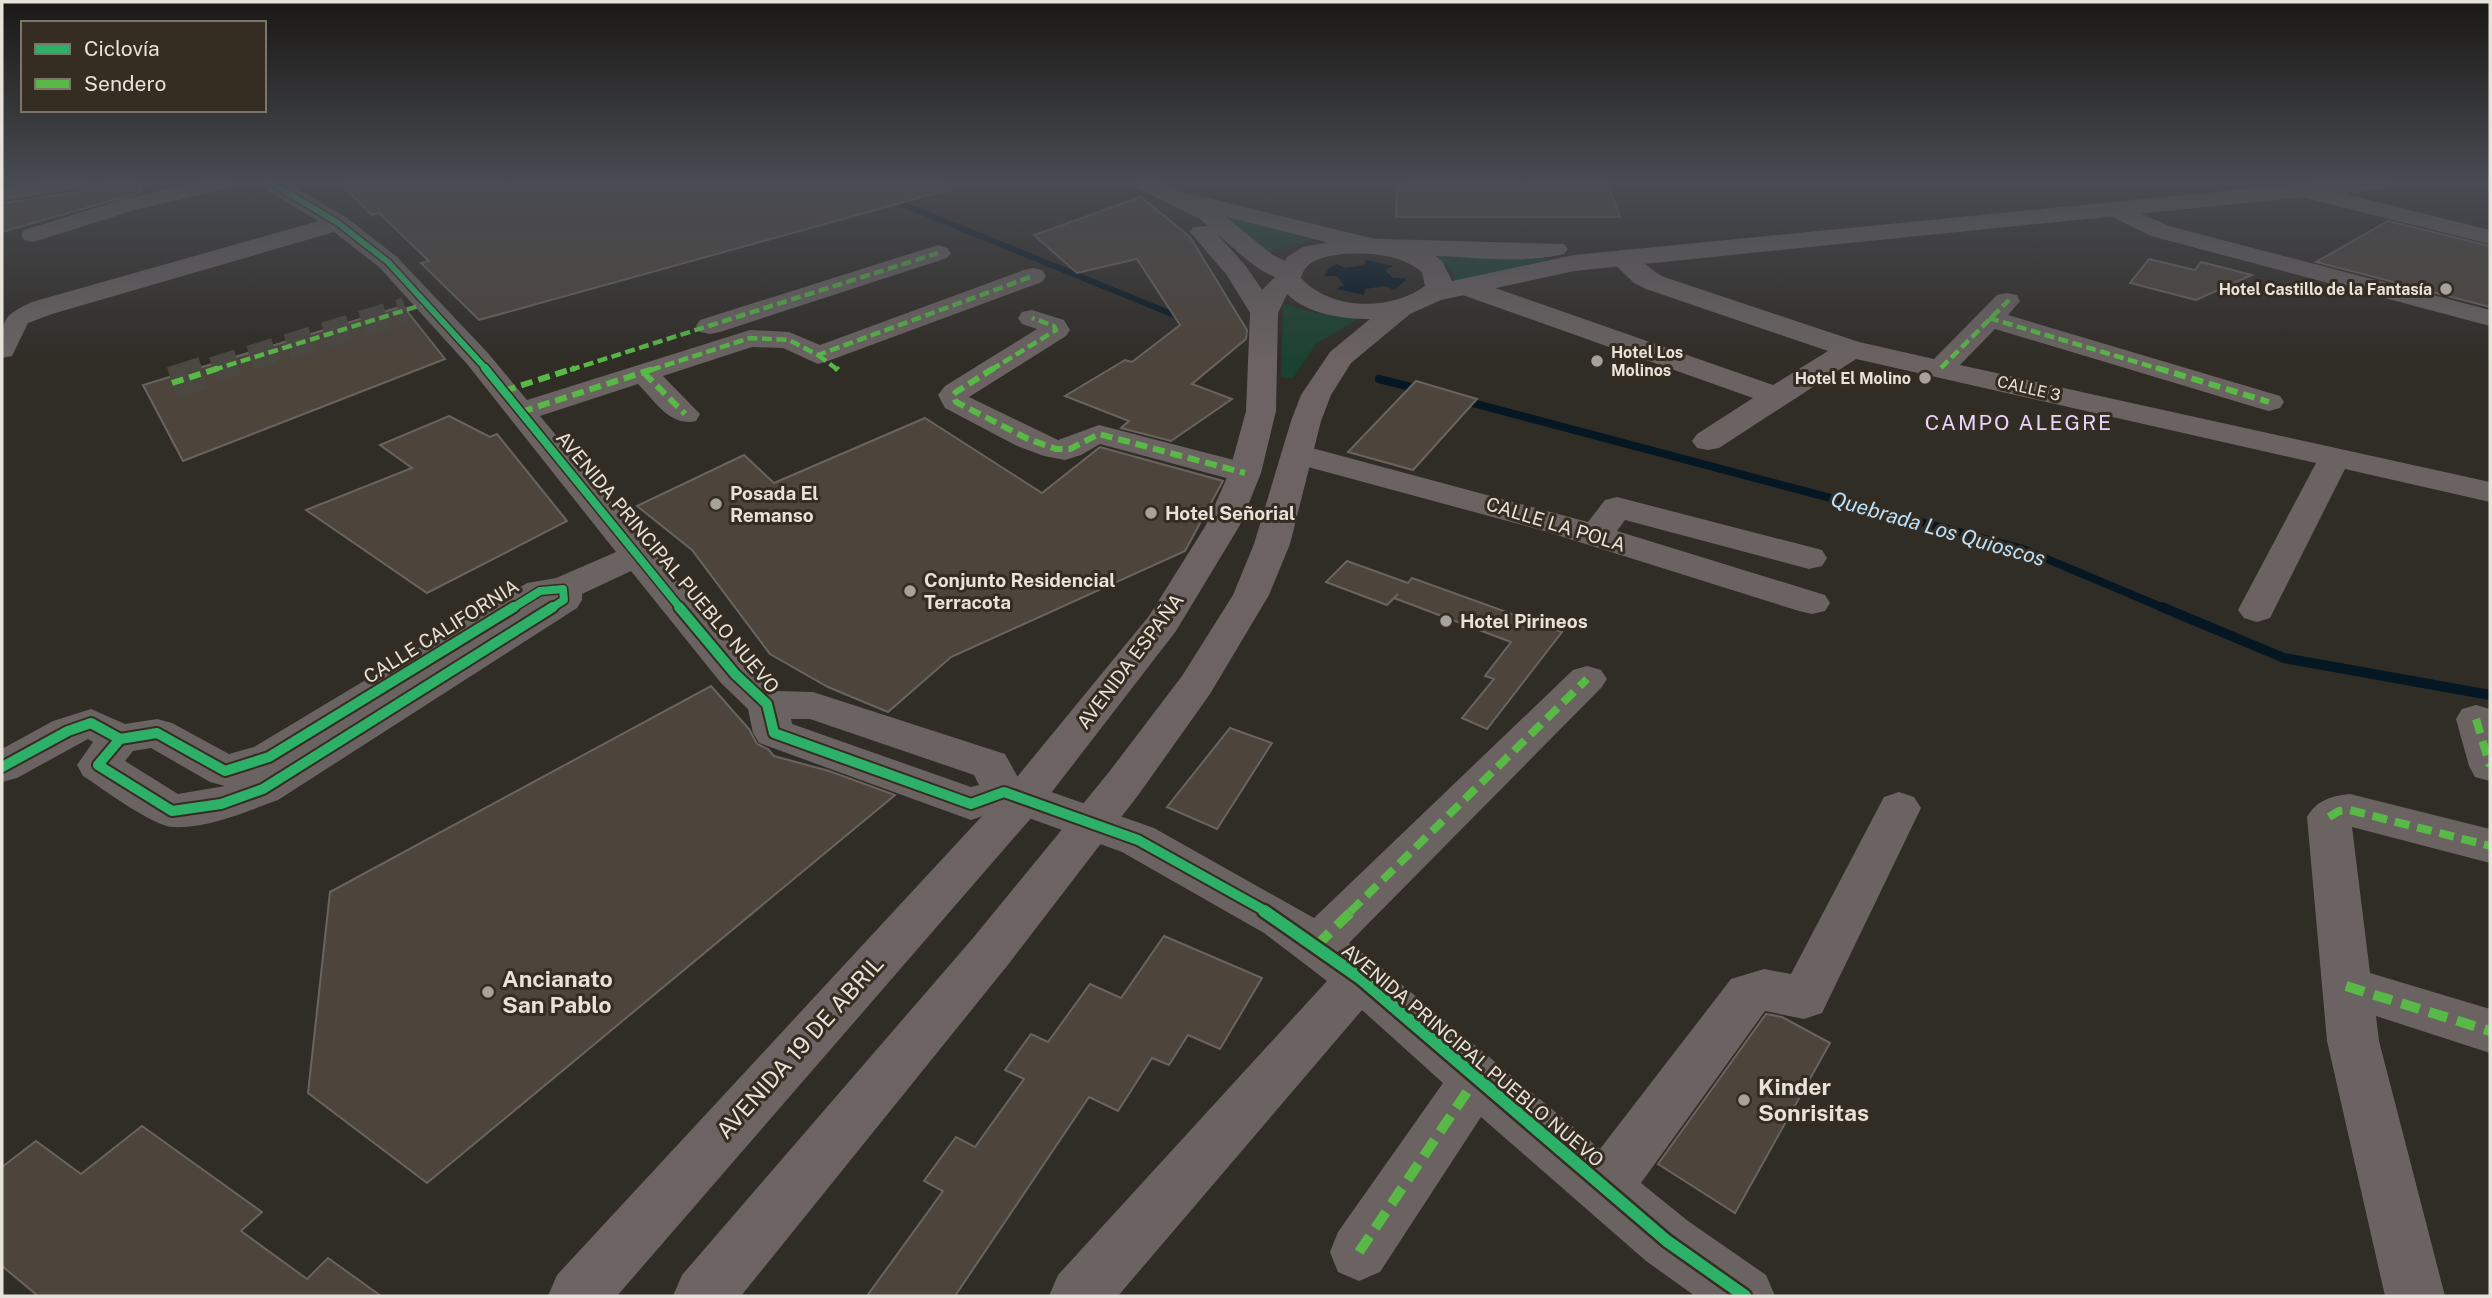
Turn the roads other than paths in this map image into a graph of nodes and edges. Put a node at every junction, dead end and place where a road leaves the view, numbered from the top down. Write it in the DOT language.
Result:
graph roads {
  1 [pos="271,243"];
  2 [pos="363,243"];
  3 [pos="1212,243"];
  4 [pos="1243,243"];
  5 [pos="1361,243"];
  6 [pos="1642,243"];
  7 [pos="1777,243"];
  8 [pos="2204,243"];
  9 [pos="1379,247"];
  10 [pos="938,253"];
  11 [pos="1621,258"];
  12 [pos="1032,276"];
  13 [pos="1288,276"];
  14 [pos="1466,287"];
  15 [pos="1434,293"];
  16 [pos="1400,308"];
  17 [pos="1264,313"];
  18 [pos="1032,318"];
  19 [pos="2490,318"];
  20 [pos="1851,349"];
  21 [pos="2,350"];
  22 [pos="1941,368"];
  23 [pos="644,373"];
  24 [pos="1776,396"];
  25 [pos="512,402"];
  26 [pos="2269,402"];
  27 [pos="685,414"];
  28 [pos="1301,437"];
  29 [pos="1708,441"];
  30 [pos="2336,458"];
  31 [pos="1245,473"];
  32 [pos="2490,492"];
  33 [pos="1596,535"];
  34 [pos="636,556"];
  35 [pos="1809,558"];
  36 [pos="563,589"];
  37 [pos="1812,603"];
  38 [pos="2257,610"];
  39 [pos="1587,679"];
  40 [pos="2476,719"];
  41 [pos="120,740"];
  42 [pos="2490,766"];
  43 [pos="2,767"];
  44 [pos="1014,795"];
  45 [pos="1899,808"];
  46 [pos="1090,822"];
  47 [pos="2490,846"];
  48 [pos="1316,946"];
  49 [pos="1360,978"];
  50 [pos="2346,986"];
  51 [pos="2490,1031"];
  52 [pos="1475,1080"];
  53 [pos="1604,1188"];
  54 [pos="1359,1252"];
  55 [pos="578,1296"];
  56 [pos="703,1296"];
  57 [pos="1079,1296"];
  58 [pos="1745,1296"];
  59 [pos="2415,1296"];
  1 -- 21 [label="street"];
  2 -- 25 [label="street, AVENIDA PRINCIPAL PUEBLO NUEVO"];
  3 -- 17 [label="street"];
  4 -- 13 [label="street"];
  5 -- 9 [label="street"];
  6 -- 9 [label="main road"];
  7 -- 11 [label="main road"];
  8 -- 19 [label="street"];
  9 -- 13 [label="main road"];
  9 -- 15 [label="main road"];
  10 -- 25 [label="street"];
  11 -- 14 [label="main road"];
  11 -- 20 [label="street, CALLE 3"];
  12 -- 23 [label="street"];
  13 -- 16 [label="main road"];
  13 -- 17 [label="main road"];
  14 -- 15 [label="main road"];
  14 -- 24 [label="street"];
  15 -- 16 [label="main road"];
  16 -- 28 [label="main road"];
  17 -- 31 [label="main road, AVENIDA ESPAÑA"];
  18 -- 31 [label="street"];
  20 -- 22 [label="street, CALLE 3"];
  20 -- 24 [label="street"];
  22 -- 26 [label="street"];
  22 -- 30 [label="street, CALLE 3"];
  23 -- 25 [label="street"];
  23 -- 27 [label="street"];
  24 -- 29 [label="street"];
  25 -- 34 [label="street, AVENIDA PRINCIPAL PUEBLO NUEVO"];
  28 -- 33 [label="street, CALLE LA POLA"];
  28 -- 46 [label="main road"];
  30 -- 32 [label="street, CALLE 3"];
  30 -- 38 [label="street"];
  31 -- 44 [label="main road, AVENIDA ESPAÑA"];
  33 -- 35 [label="street"];
  33 -- 37 [label="street, CALLE LA POLA"];
  34 -- 36 [label="street, CALLE CALIFORNIA"];
  34 -- 44 [label="street, AVENIDA PRINCIPAL PUEBLO NUEVO"];
  36 -- 41 [label="street, CALLE CALIFORNIA"];
  36 -- 41 [label="street, CALLE CALIFORNIA"];
  39 -- 48 [label="street"];
  40 -- 42 [label="street"];
  41 -- 43 [label="street"];
  44 -- 46 [label="street, AVENIDA PRINCIPAL PUEBLO NUEVO"];
  44 -- 55 [label="main road, AVENIDA 19 DE ABRIL"];
  45 -- 53 [label="street"];
  46 -- 48 [label="street, AVENIDA PRINCIPAL PUEBLO NUEVO"];
  46 -- 56 [label="main road"];
  47 -- 50 [label="street"];
  48 -- 49 [label="street, AVENIDA PRINCIPAL PUEBLO NUEVO"];
  49 -- 52 [label="street, AVENIDA PRINCIPAL PUEBLO NUEVO"];
  49 -- 57 [label="street"];
  50 -- 51 [label="street"];
  50 -- 59 [label="street"];
  52 -- 53 [label="street, AVENIDA PRINCIPAL PUEBLO NUEVO"];
  52 -- 54 [label="street"];
  53 -- 58 [label="street, AVENIDA PRINCIPAL PUEBLO NUEVO"];
}
